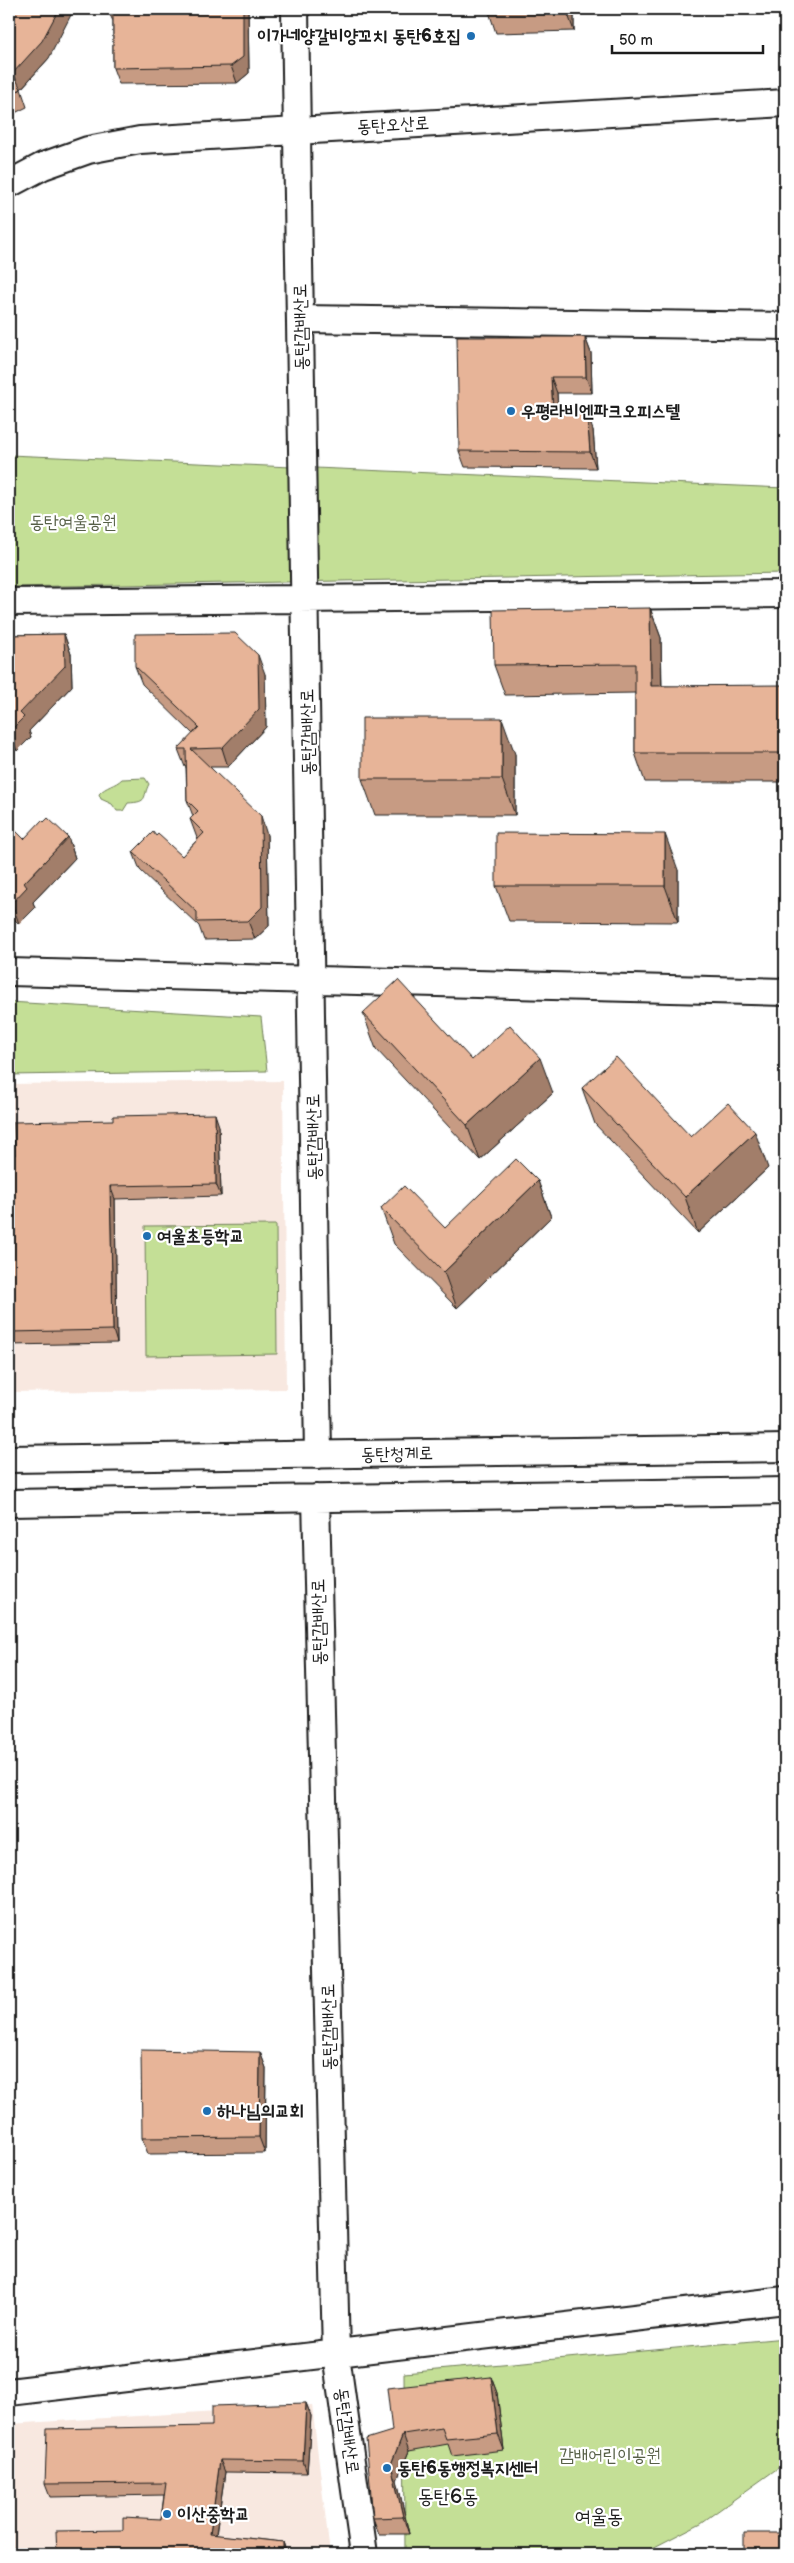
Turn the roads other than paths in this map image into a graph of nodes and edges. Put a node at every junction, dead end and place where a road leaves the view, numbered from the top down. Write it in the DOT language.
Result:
graph roads {
  1 [pos="295,9"];
  2 [pos="785,103"];
  3 [pos="297,131"];
  4 [pos="9,184"];
  5 [pos="301,319"];
  6 [pos="785,326"];
  7 [pos="785,594"];
  8 [pos="305,600"];
  9 [pos="9,602"];
  10 [pos="9,972"];
  11 [pos="312,980"];
  12 [pos="785,992"];
  13 [pos="785,1448"];
  14 [pos="318,1455"];
  15 [pos="9,1459"];
  16 [pos="785,1491"];
  17 [pos="316,1498"];
  18 [pos="9,1503"];
  19 [pos="785,2300"];
  20 [pos="336,2355"];
  21 [pos="9,2392"];
  22 [pos="364,2554"];
  1 -- 3 [label="street, 동탄감배산로"];
  2 -- 3 [label="street, 동탄오산로"];
  3 -- 4 [label="street, 동탄오산로"];
  3 -- 5 [label="street, 동탄감배산로"];
  5 -- 6 [label="street"];
  5 -- 8 [label="street, 동탄감배산로"];
  7 -- 8 [label="street"];
  8 -- 9 [label="street"];
  8 -- 11 [label="street, 동탄감배산로"];
  10 -- 11 [label="street"];
  11 -- 12 [label="street"];
  11 -- 14 [label="street, 동탄감배산로"];
  13 -- 14 [label="street, 동탄청계로"];
  14 -- 15 [label="street, 동탄청계로"];
  16 -- 17 [label="street"];
  17 -- 18 [label="street"];
  17 -- 20 [label="street, 동탄감배산로"];
  19 -- 20 [label="street"];
  20 -- 21 [label="street"];
  20 -- 22 [label="street, 동탄감배산로"];
}
